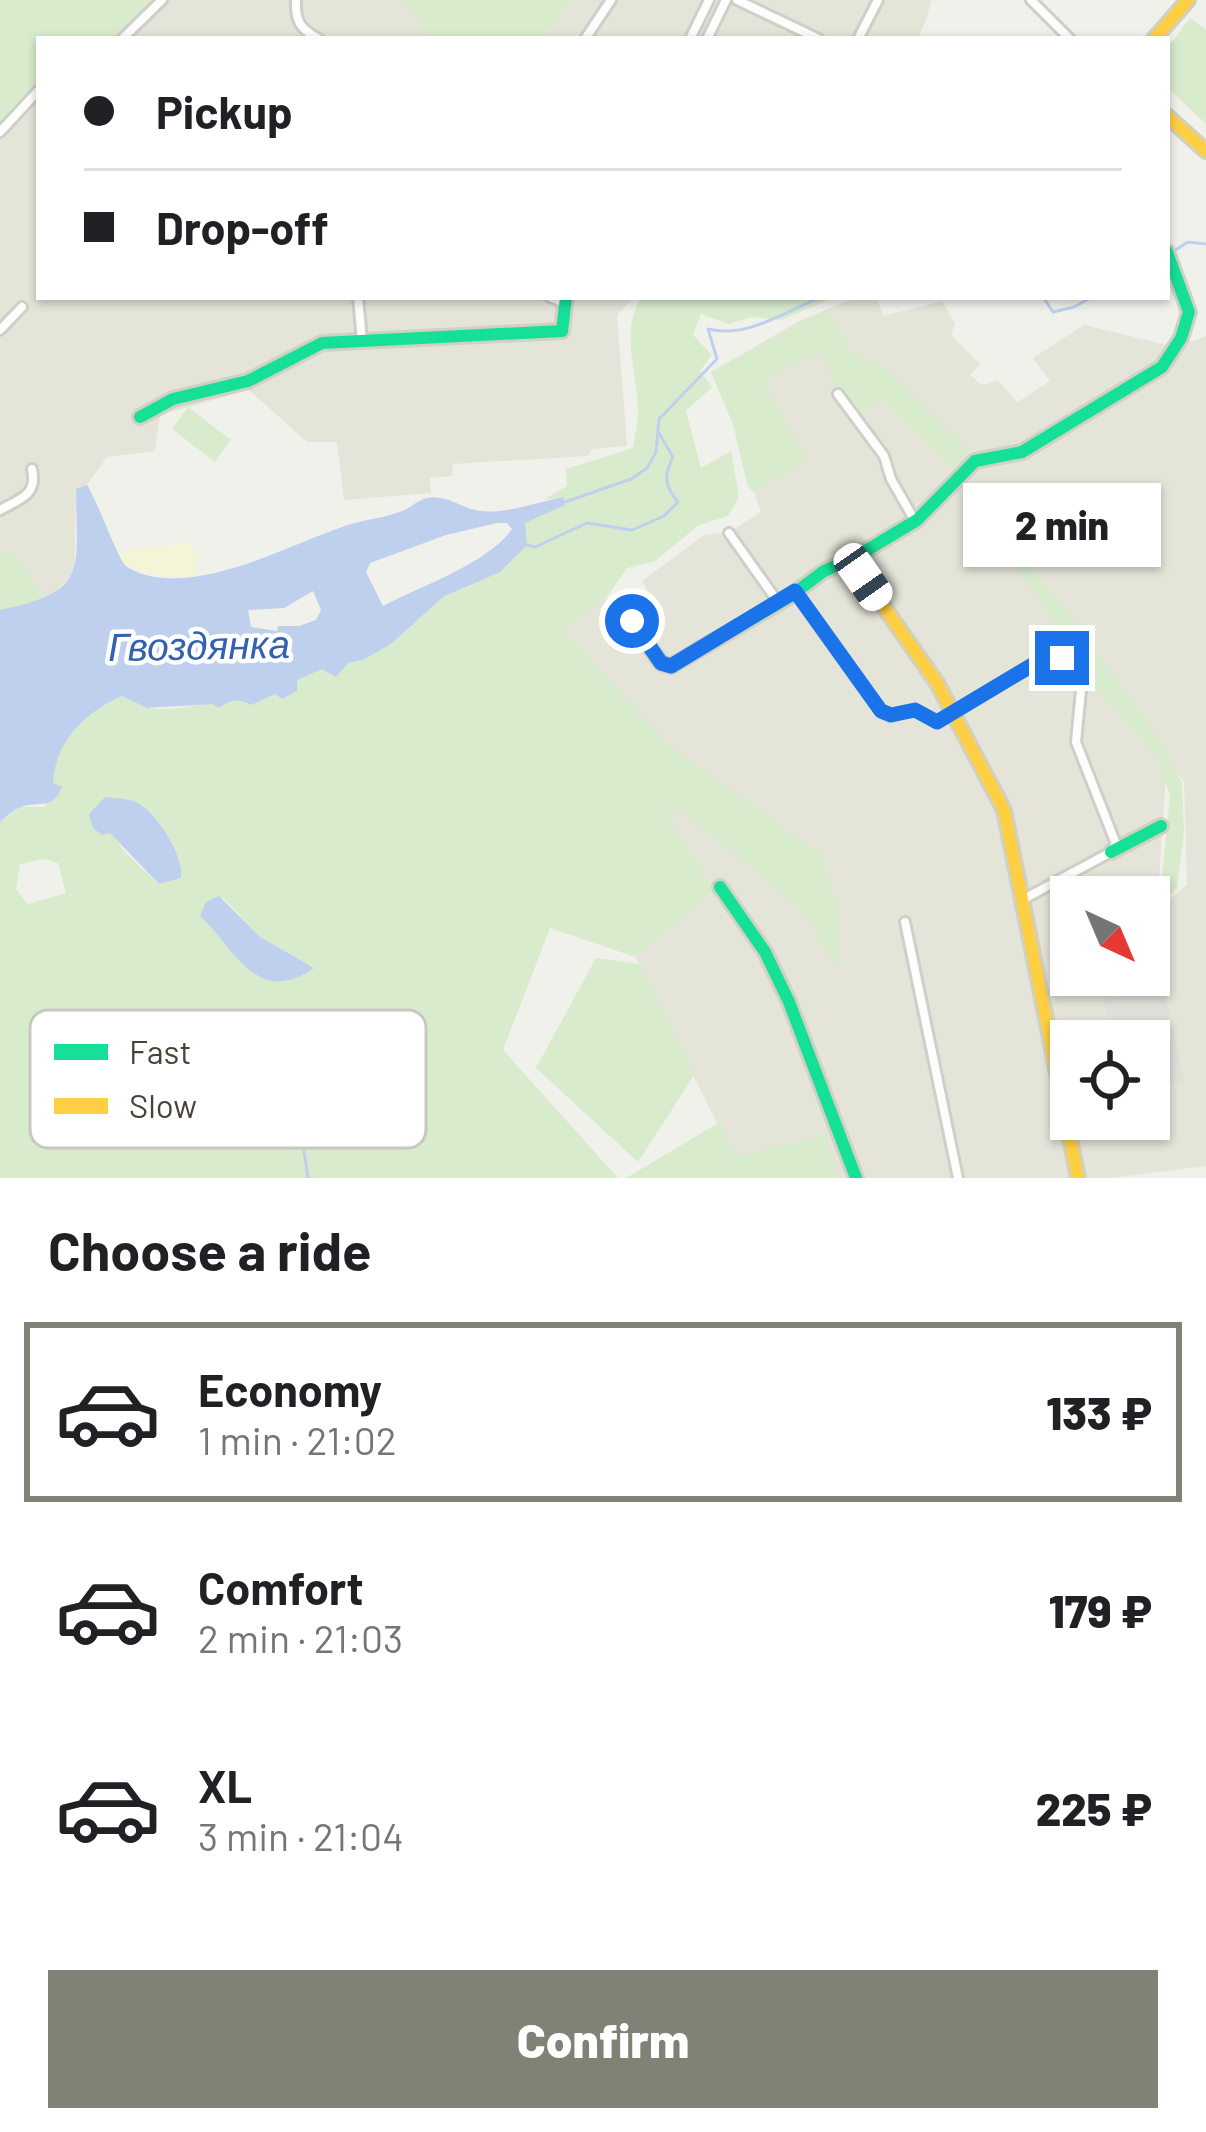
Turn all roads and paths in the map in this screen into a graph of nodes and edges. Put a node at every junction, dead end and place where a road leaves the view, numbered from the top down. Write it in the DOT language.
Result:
graph roads {
  1 [pos="162,0"];
  2 [pos="296,0"];
  3 [pos="611,0"];
  4 [pos="709,0"];
  5 [pos="726,0"];
  6 [pos="737,0"];
  7 [pos="878,0"];
  8 [pos="1030,0"];
  9 [pos="1188,0"];
  10 [pos="125,36"];
  11 [pos="314,36"];
  12 [pos="587,36"];
  13 [pos="691,36"];
  14 [pos="708,36"];
  15 [pos="813,36"];
  16 [pos="860,36"];
  17 [pos="1067,36"];
  18 [pos="1157,36"];
  19 [pos="36,93"];
  20 [pos="1170,119"];
  21 [pos="0,131"];
  22 [pos="1206,151"];
  23 [pos="1170,260"];
  24 [pos="358,300"];
  25 [pos="560,300"];
  26 [pos="22,307"];
  27 [pos="0,330"];
  28 [pos="362,341"];
  29 [pos="838,394"];
  30 [pos="140,417"];
  31 [pos="32,469"];
  32 [pos="0,510"];
  33 [pos="915,521"];
  34 [pos="729,533"];
  35 [pos="854,558"];
  36 [pos="795,591"];
  37 [pos="778,602"];
  38 [pos="632,621"];
  39 [pos="954,713"];
  40 [pos="1160,826"];
  41 [pos="1112,852"];
  42 [pos="720,887"];
  43 [pos="1022,900"];
  44 [pos="905,922"];
  45 [pos="856,1178"];
  46 [pos="958,1178"];
  47 [pos="1078,1178"];
  1 -- 10 [label="street"];
  2 -- 11 [label="street"];
  3 -- 12 [label="street"];
  4 -- 13 [label="street"];
  5 -- 14 [label="street"];
  6 -- 15 [label="street"];
  7 -- 16 [label="street"];
  8 -- 17 [label="street"];
  9 -- 18 [label="street"];
  19 -- 21 [label="street"];
  20 -- 22 [label="street"];
  23 -- 33 [label="street"];
  24 -- 28 [label="street"];
  25 -- 28 [label="street"];
  26 -- 27 [label="street"];
  28 -- 30 [label="street"];
  29 -- 33 [label="street"];
  31 -- 32 [label="street"];
  33 -- 35 [label="street"];
  34 -- 37 [label="street"];
  35 -- 36 [label="street"];
  35 -- 39 [label="street"];
  36 -- 37 [label="street"];
  36 -- 39 [label="street"];
  37 -- 38 [label="street"];
  39 -- 41 [label="street"];
  39 -- 43 [label="street"];
  40 -- 41 [label="street"];
  41 -- 43 [label="street"];
  42 -- 45 [label="street"];
  43 -- 47 [label="street"];
  44 -- 46 [label="street"];
}
